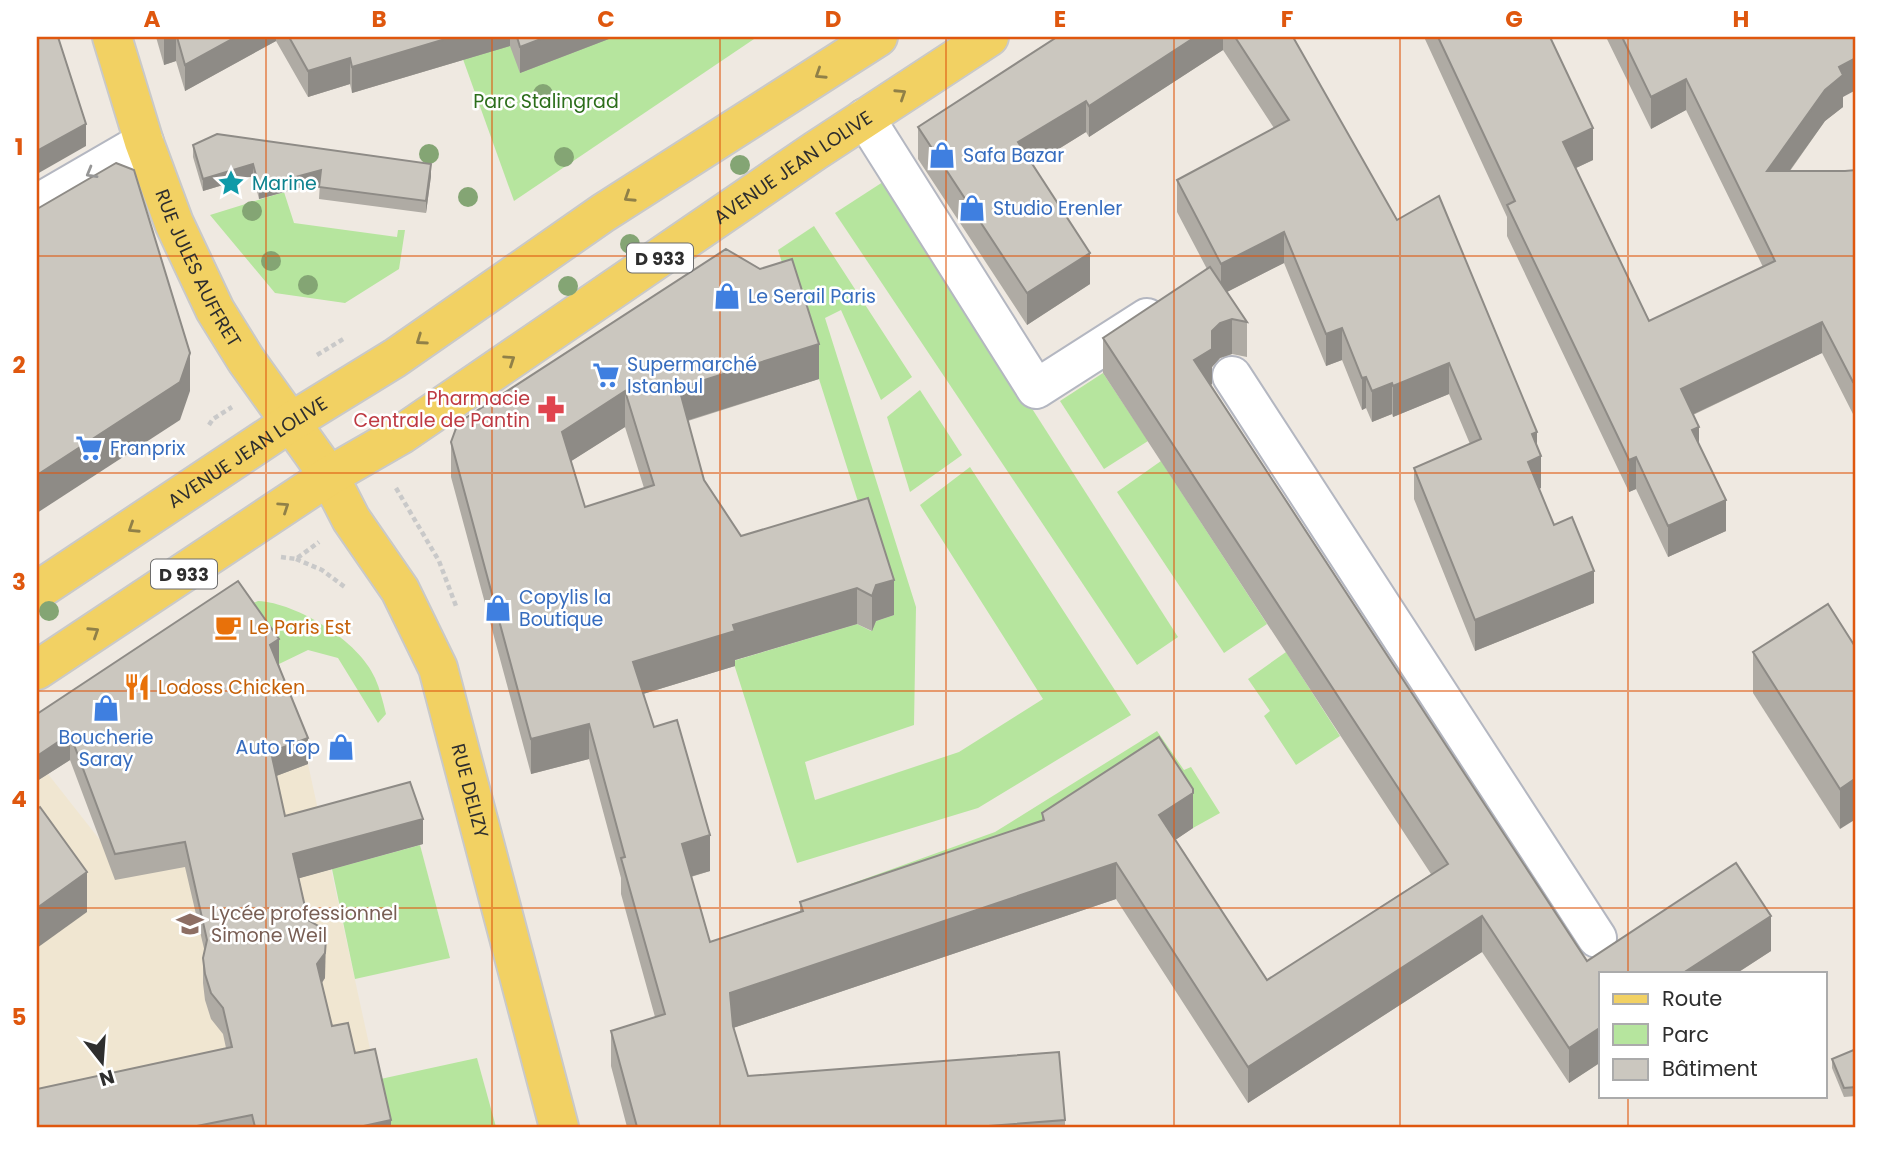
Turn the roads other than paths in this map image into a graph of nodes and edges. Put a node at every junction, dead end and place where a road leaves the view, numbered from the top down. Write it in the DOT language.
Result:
graph roads {
  1 [pos="111,37"];
  2 [pos="878,37"];
  3 [pos="989,37"];
  4 [pos="865,118"];
  5 [pos="144,142"];
  6 [pos="37,204"];
  7 [pos="1178,298"];
  8 [pos="1232,376"];
  9 [pos="291,422"];
  10 [pos="329,476"];
  11 [pos="37,591"];
  12 [pos="37,670"];
  13 [pos="1597,938"];
  14 [pos="559,1127"];
  1 -- 5 [label="main road, RUE JULES AUFFRET"];
  2 -- 9 [label="main road, AVENUE JEAN LOLIVE, one-way"];
  4 -- 3 [label="main road, AVENUE JEAN LOLIVE / D 933, one-way"];
  4 -- 7 [label="street"];
  10 -- 4 [label="main road, AVENUE JEAN LOLIVE / D 933, one-way"];
  5 -- 6 [label="street, one-way"];
  5 -- 9 [label="main road, RUE JULES AUFFRET"];
  8 -- 13 [label="street"];
  9 -- 10 [label="main road, RUE JULES AUFFRET"];
  9 -- 11 [label="main road, AVENUE JEAN LOLIVE, one-way"];
  12 -- 10 [label="main road, AVENUE JEAN LOLIVE / D 933, one-way"];
  10 -- 14 [label="main road, RUE DELIZY"];
}
